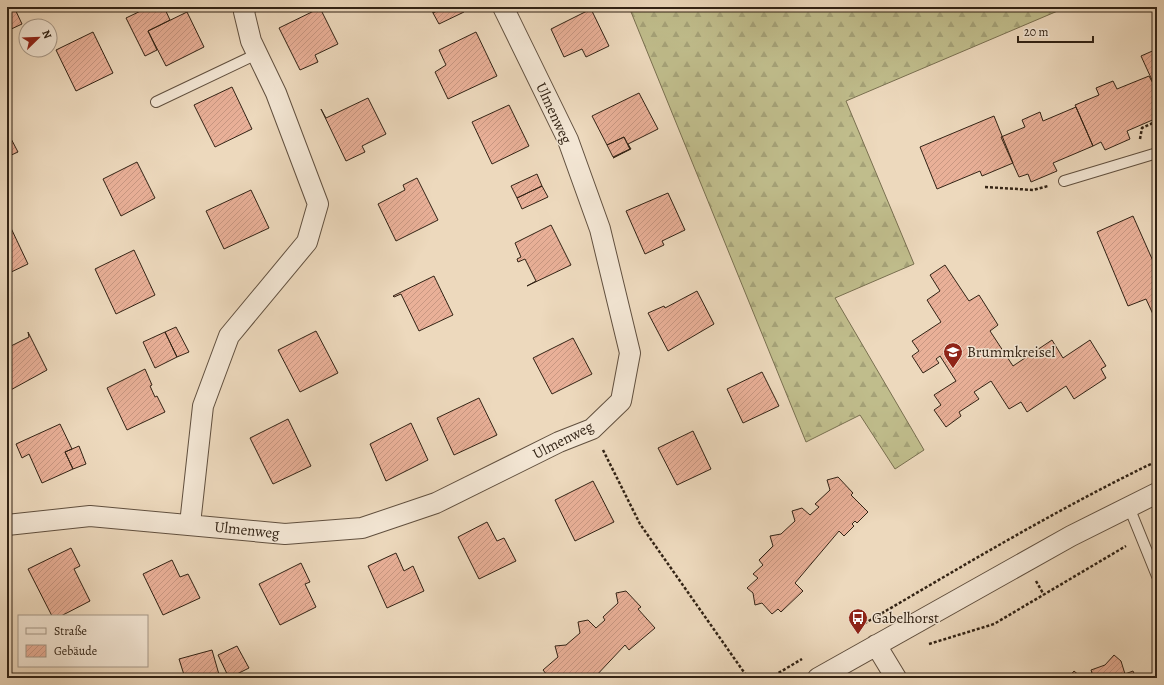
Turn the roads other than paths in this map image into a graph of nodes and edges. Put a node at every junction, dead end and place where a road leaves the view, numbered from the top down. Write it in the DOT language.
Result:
graph roads {
  1 [pos="246,7"];
  2 [pos="503,7"];
  3 [pos="257,54"];
  4 [pos="156,102"];
  5 [pos="1157,153"];
  6 [pos="1064,181"];
  7 [pos="1157,493"];
  8 [pos="1129,507"];
  9 [pos="190,524"];
  10 [pos="7,525"];
  11 [pos="1157,576"];
  12 [pos="876,645"];
  13 [pos="818,678"];
  14 [pos="896,678"];
  1 -- 3 [label="street"];
  2 -- 9 [label="street, Ulmenweg"];
  3 -- 4 [label="lane"];
  3 -- 9 [label="street"];
  5 -- 6 [label="lane"];
  7 -- 8 [label="street"];
  8 -- 11 [label="lane"];
  8 -- 12 [label="street"];
  9 -- 10 [label="street, Ulmenweg"];
  12 -- 13 [label="street"];
  12 -- 14 [label="street"];
}
